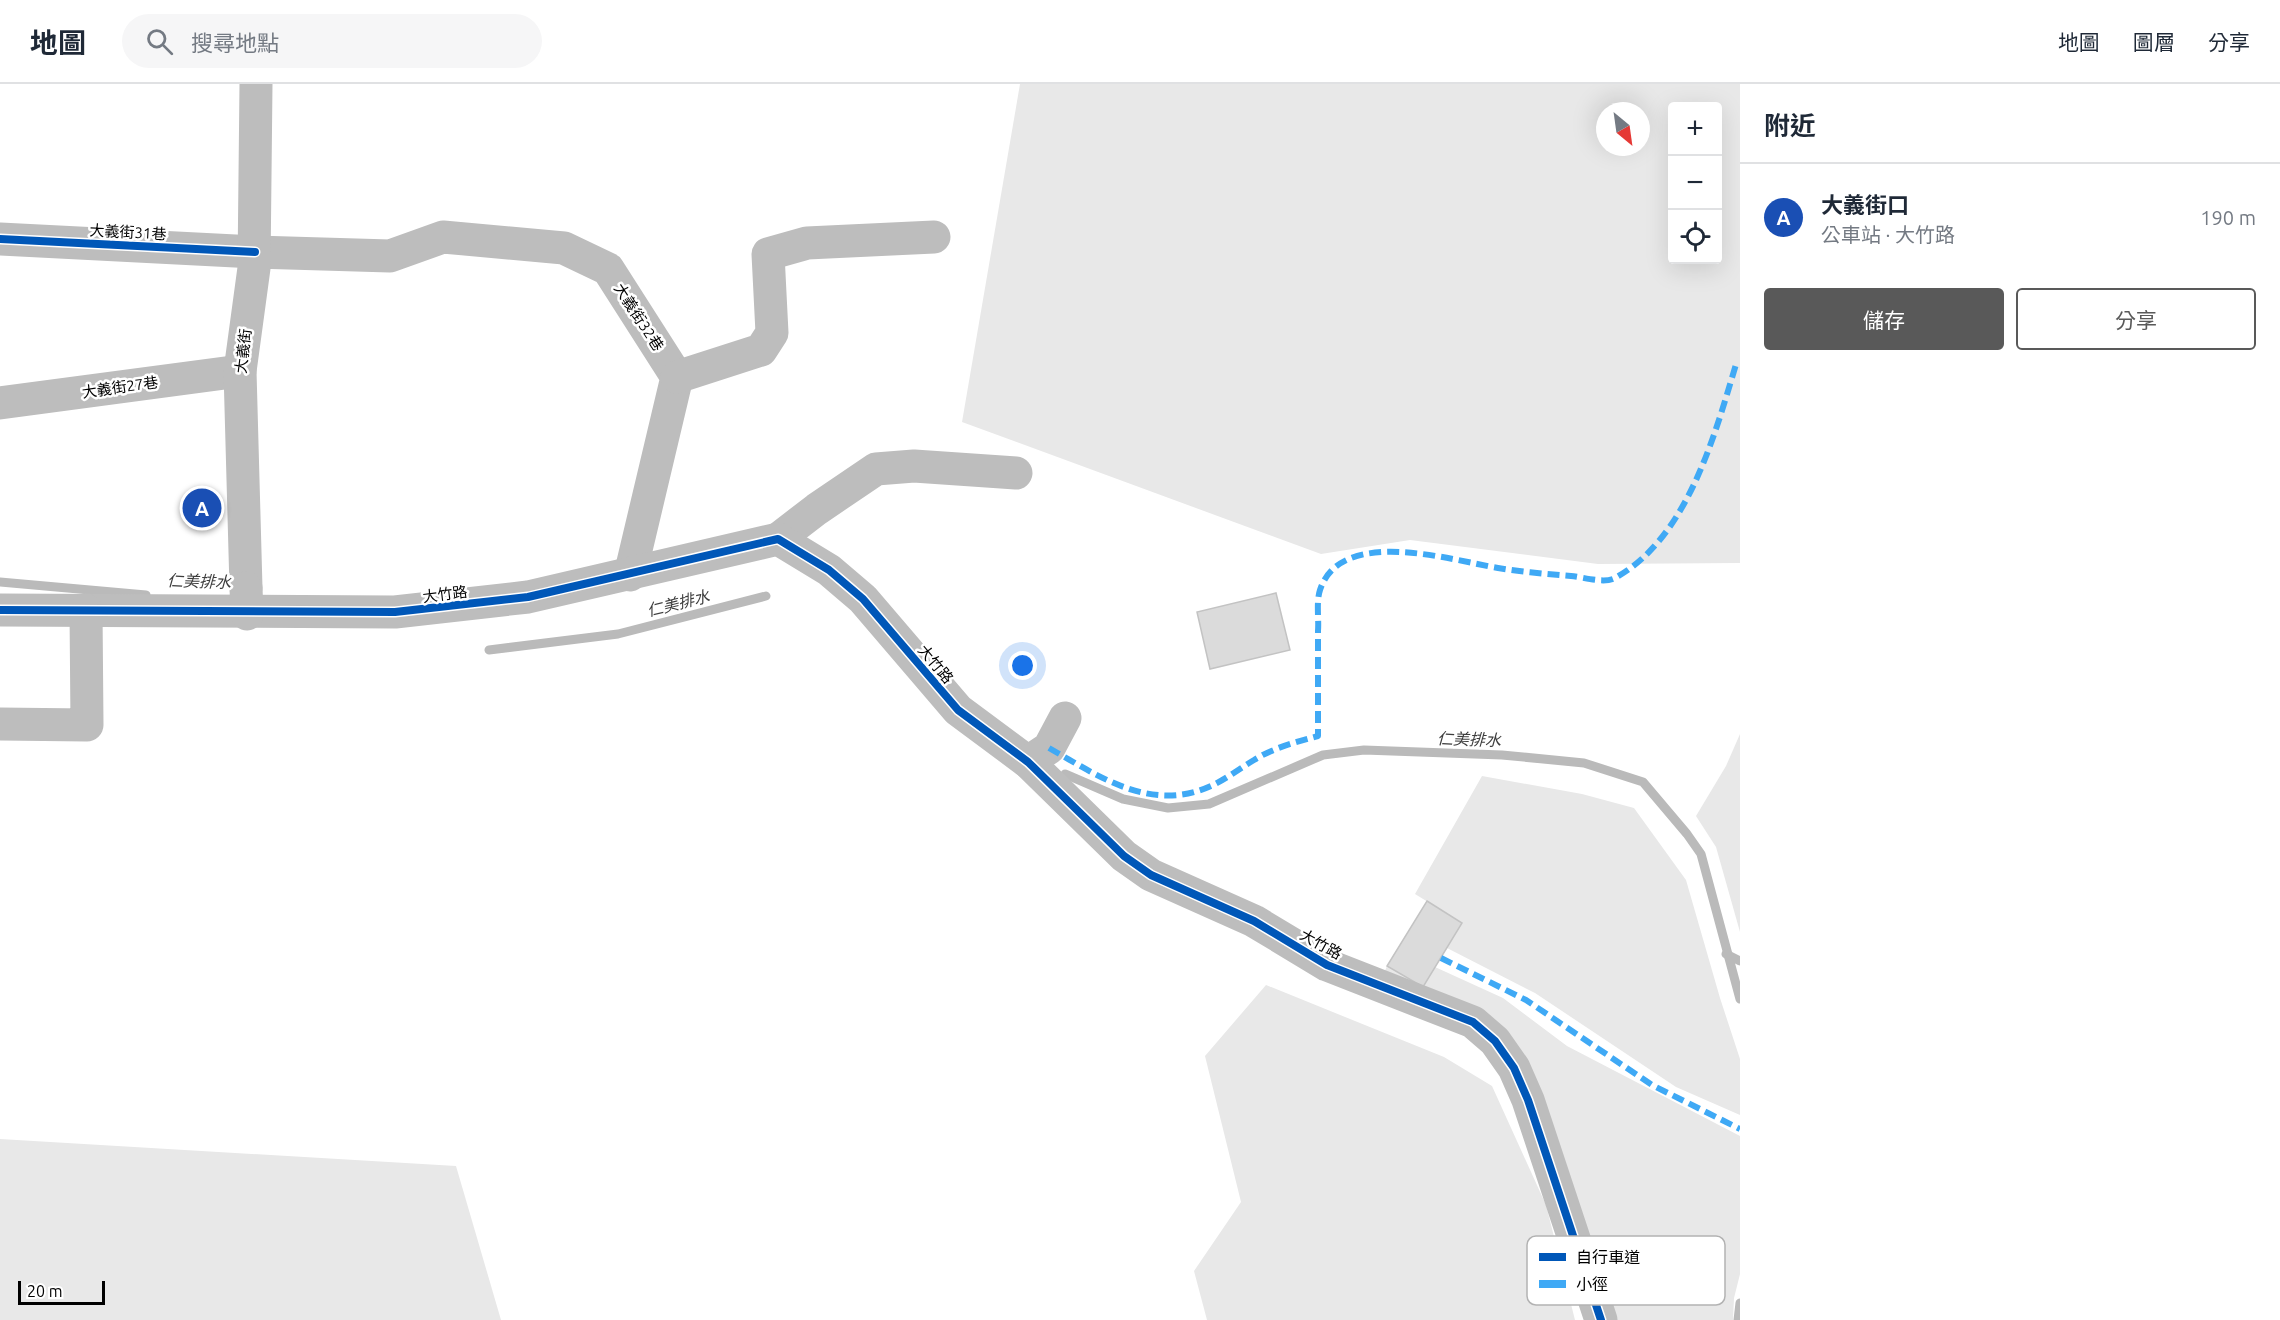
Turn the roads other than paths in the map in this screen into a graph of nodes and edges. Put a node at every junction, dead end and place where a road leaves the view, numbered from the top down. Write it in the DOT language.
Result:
graph roads {
  1 [pos="256,84"];
  2 [pos="934,237"];
  3 [pos="0,239"];
  4 [pos="255,252"];
  5 [pos="240,371"];
  6 [pos="677,377"];
  7 [pos="0,403"];
  8 [pos="1016,473"];
  9 [pos="778,539"];
  10 [pos="630,575"];
  11 [pos="246,605"];
  12 [pos="0,610"];
  13 [pos="86,610"];
  14 [pos="1065,718"];
  15 [pos="0,724"];
  16 [pos="1028,762"];
  17 [pos="1573,1236"];
  18 [pos="1596,1305"];
  19 [pos="1601,1320"];
  1 -- 4 [label="street, 大義街"];
  2 -- 6 [label="street"];
  3 -- 4 [label="street, 大義街31巷"];
  4 -- 5 [label="street, 大義街"];
  4 -- 6 [label="street, 大義街32巷"];
  5 -- 7 [label="street, 大義街27巷"];
  5 -- 11 [label="street, 大義街"];
  6 -- 10 [label="street"];
  8 -- 9 [label="street"];
  9 -- 10 [label="street, 大竹路"];
  9 -- 16 [label="street, 大竹路"];
  10 -- 11 [label="street, 大竹路"];
  11 -- 13 [label="street, 大竹路"];
  12 -- 13 [label="street, 大竹路"];
  13 -- 15 [label="street"];
  14 -- 16 [label="street"];
  16 -- 17 [label="street, 大竹路"];
  18 -- 19 [label="street, 大竹路"];
}
